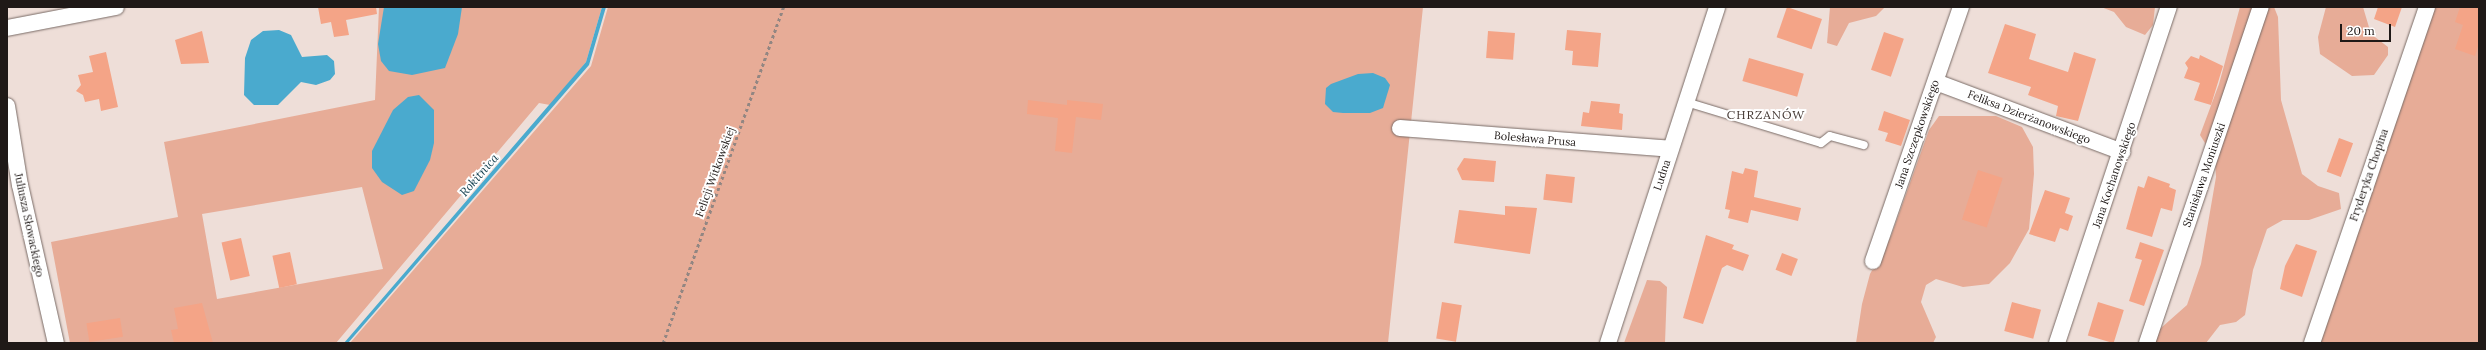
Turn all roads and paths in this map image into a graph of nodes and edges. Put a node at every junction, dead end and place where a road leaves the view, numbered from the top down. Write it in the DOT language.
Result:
graph roads {
  1 [pos="116,7"];
  2 [pos="783,7"];
  3 [pos="1717,7"];
  4 [pos="1961,7"];
  5 [pos="2169,7"];
  6 [pos="2261,7"];
  7 [pos="2427,7"];
  8 [pos="7,28"];
  9 [pos="1936,82"];
  10 [pos="1686,102"];
  11 [pos="8,117"];
  12 [pos="1400,128"];
  13 [pos="1864,145"];
  14 [pos="1670,149"];
  15 [pos="2122,152"];
  16 [pos="13,186"];
  17 [pos="1873,261"];
  18 [pos="56,343"];
  19 [pos="663,343"];
  20 [pos="1608,343"];
  21 [pos="2057,343"];
  22 [pos="2147,343"];
  23 [pos="2312,343"];
  1 -- 8 [label="street"];
  2 -- 19 [label="path, Felicji Witkowskiej"];
  3 -- 10 [label="street, Ludna"];
  4 -- 9 [label="street, Jana Szczepkowskiego"];
  5 -- 15 [label="street, Jana Kochanowskiego"];
  6 -- 22 [label="street, Stanisława Moniuszki"];
  7 -- 23 [label="street, Fryderyka Chopina"];
  9 -- 15 [label="street, Feliksa Dzierżanowskiego"];
  9 -- 17 [label="street, Jana Szczepkowskiego"];
  10 -- 13 [label="lane"];
  10 -- 14 [label="street, Ludna"];
  11 -- 16 [label="street, Juliusza Słowackiego"];
  12 -- 14 [label="street, Bolesława Prusa"];
  14 -- 20 [label="street, Ludna"];
  15 -- 21 [label="street, Jana Kochanowskiego"];
  16 -- 18 [label="street, Juliusza Słowackiego"];
}
